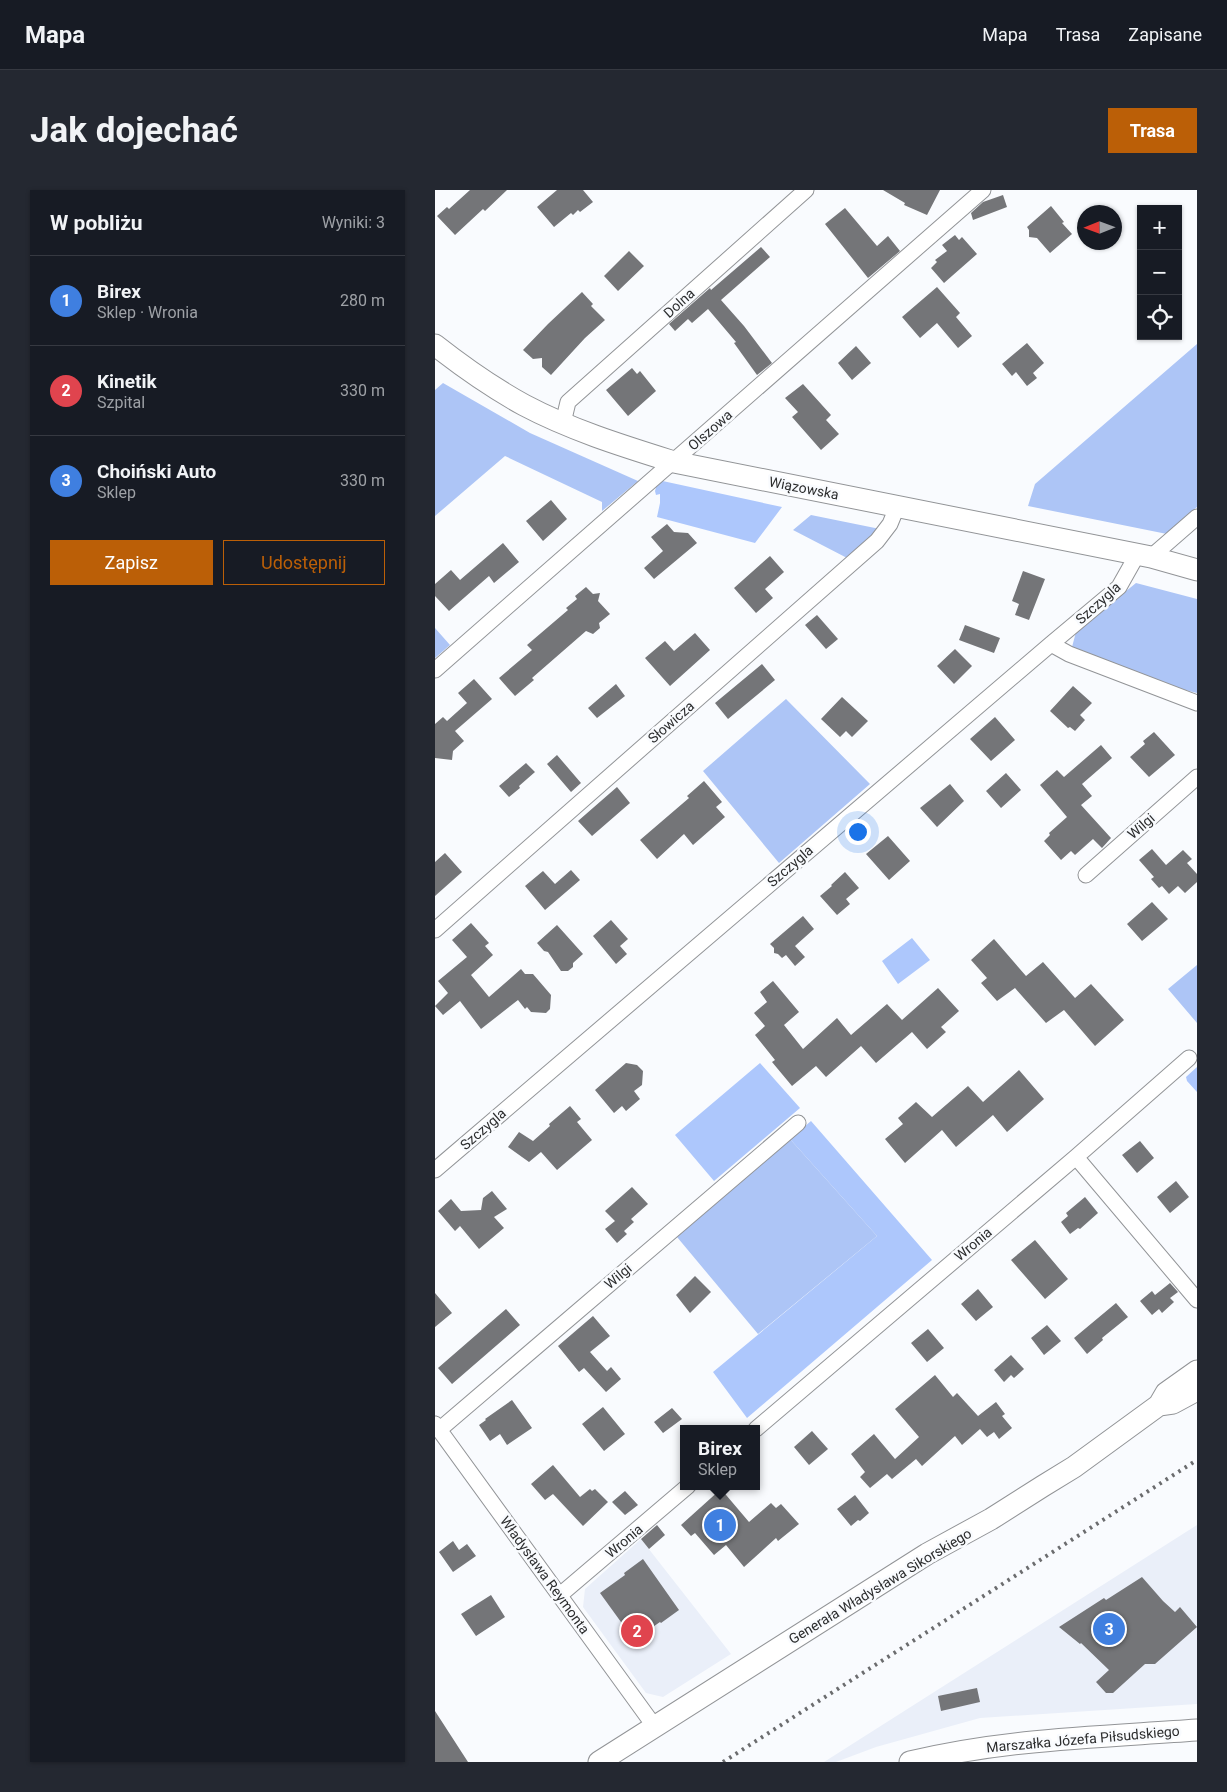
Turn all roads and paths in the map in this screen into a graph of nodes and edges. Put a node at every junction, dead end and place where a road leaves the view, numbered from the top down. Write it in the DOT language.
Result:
graph roads {
  1 [pos="806,190"];
  2 [pos="983,190"];
  3 [pos="435,345"];
  4 [pos="563,423"];
  5 [pos="674,462"];
  6 [pos="897,507"];
  7 [pos="1197,517"];
  8 [pos="1144,556"];
  9 [pos="1197,570"];
  10 [pos="1051,644"];
  11 [pos="435,670"];
  12 [pos="1197,703"];
  13 [pos="1197,777"];
  14 [pos="1086,875"];
  15 [pos="435,930"];
  16 [pos="1189,1058"];
  17 [pos="798,1123"];
  18 [pos="1076,1157"];
  19 [pos="435,1170"];
  20 [pos="1197,1300"];
  21 [pos="1197,1371"];
  22 [pos="1197,1390"];
  23 [pos="1159,1405"];
  24 [pos="760,1426"];
  25 [pos="437,1427"];
  26 [pos="683,1490"];
  27 [pos="560,1595"];
  28 [pos="655,1726"];
  29 [pos="1197,1730"];
  30 [pos="599,1762"];
  31 [pos="910,1762"];
  1 -- 4 [label="street, Dolna"];
  2 -- 5 [label="street, Olszowa"];
  3 -- 4 [label="main road, Wiązowska"];
  4 -- 5 [label="main road, Wiązowska"];
  5 -- 6 [label="main road, Wiązowska"];
  5 -- 11 [label="street, Olszowa"];
  6 -- 8 [label="main road, Wiązowska"];
  6 -- 15 [label="street, Słowicza"];
  7 -- 8 [label="street, Szczygla"];
  8 -- 9 [label="main road, Wiązowska"];
  8 -- 10 [label="street, Szczygla"];
  10 -- 12 [label="street"];
  10 -- 19 [label="street, Szczygla"];
  13 -- 14 [label="street, Wilgi"];
  16 -- 18 [label="street, Wronia"];
  17 -- 25 [label="street, Wilgi"];
  18 -- 20 [label="street"];
  18 -- 24 [label="street, Wronia"];
  21 -- 23 [label="main road, Generała Władysława Sikorskiego"];
  22 -- 23 [label="main road, Generała Władysława Sikorskiego"];
  23 -- 28 [label="main road, Generała Władysława Sikorskiego"];
  25 -- 27 [label="street, Władysława Reymonta"];
  26 -- 27 [label="street, Wronia"];
  27 -- 28 [label="street, Władysława Reymonta"];
  28 -- 30 [label="main road, Generała Władysława Sikorskiego"];
  29 -- 31 [label="main road, Marszałka Józefa Piłsudskiego"];
}
